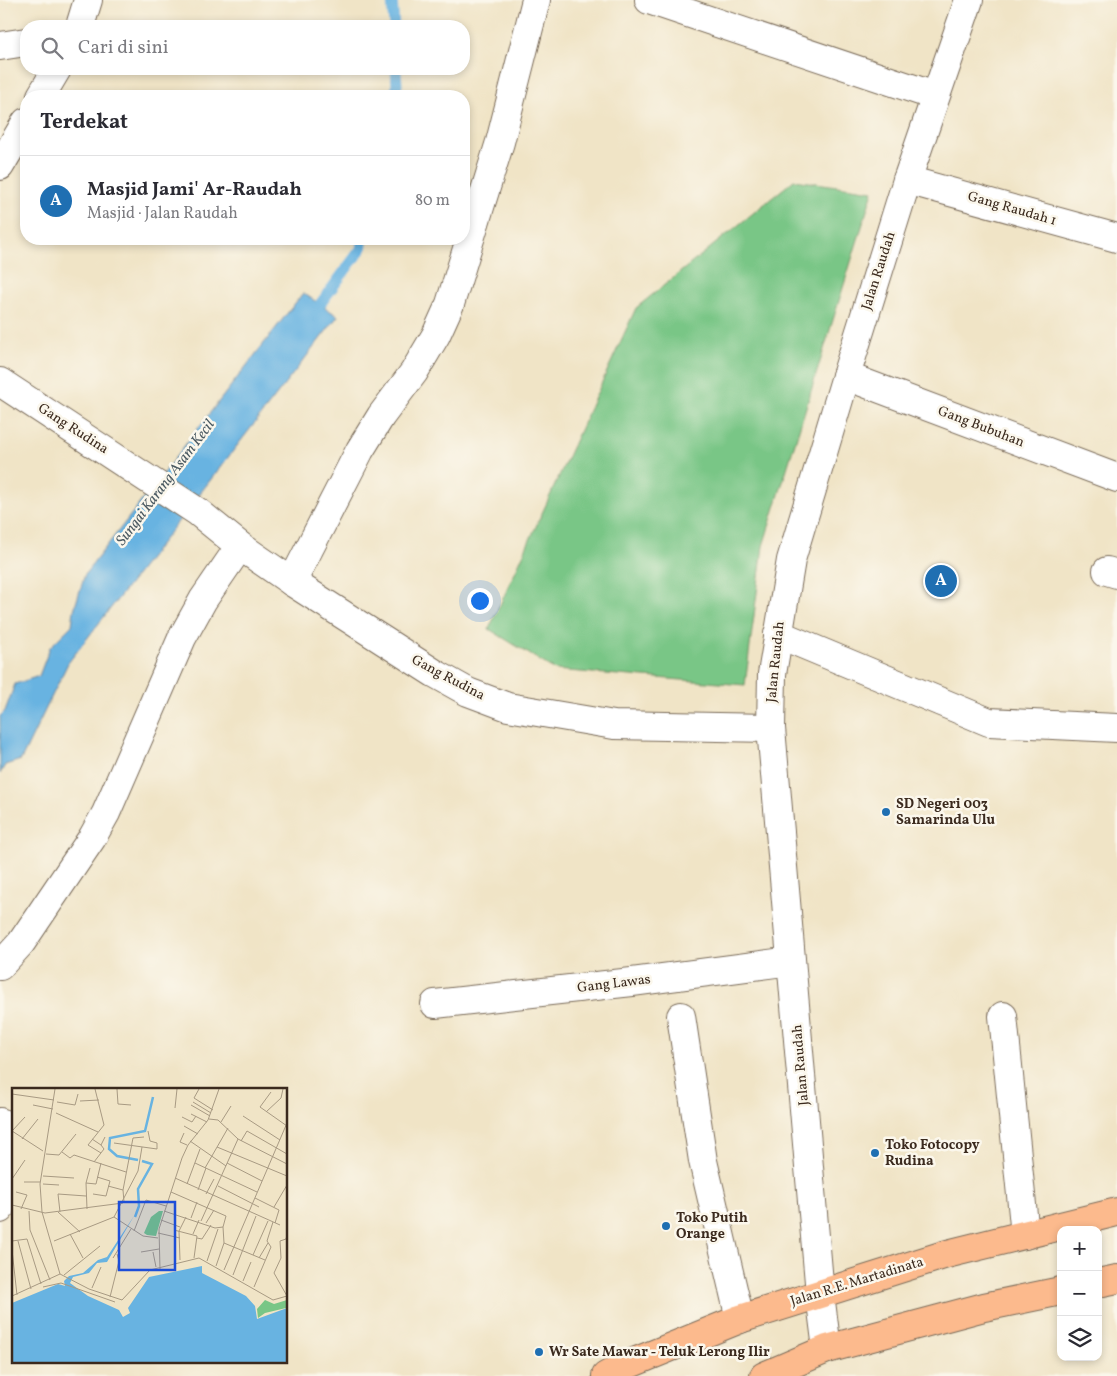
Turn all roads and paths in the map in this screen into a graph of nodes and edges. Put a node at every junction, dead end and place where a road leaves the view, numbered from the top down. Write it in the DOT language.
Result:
graph roads {
  1 [pos="88,0"];
  2 [pos="536,0"];
  3 [pos="648,0"];
  4 [pos="969,0"];
  5 [pos="82,20"];
  6 [pos="20,43"];
  7 [pos="0,46"];
  8 [pos="53,75"];
  9 [pos="45,90"];
  10 [pos="935,96"];
  11 [pos="20,132"];
  12 [pos="0,166"];
  13 [pos="907,180"];
  14 [pos="1117,238"];
  15 [pos="470,239"];
  16 [pos="468,245"];
  17 [pos="846,376"];
  18 [pos="0,382"];
  19 [pos="1117,478"];
  20 [pos="240,546"];
  21 [pos="292,582"];
  22 [pos="778,634"];
  23 [pos="770,728"];
  24 [pos="1117,728"];
  25 [pos="792,961"];
  26 [pos="0,966"];
  27 [pos="435,1004"];
  28 [pos="680,1016"];
  29 [pos="1003,1016"];
  30 [pos="0,1122"];
  31 [pos="0,1209"];
  32 [pos="1117,1212"];
  33 [pos="1025,1236"];
  34 [pos="1117,1279"];
  35 [pos="1102,1282"];
  36 [pos="1057,1292"];
  37 [pos="820,1294"];
  38 [pos="740,1319"];
  39 [pos="827,1349"];
  40 [pos="606,1376"];
  41 [pos="764,1376"];
  1 -- 5 [label="street"];
  2 -- 15 [label="street"];
  3 -- 10 [label="street"];
  4 -- 10 [label="street, Jalan Raudah"];
  6 -- 7 [label="street"];
  8 -- 9 [label="street"];
  10 -- 13 [label="street, Jalan Raudah"];
  11 -- 12 [label="street"];
  13 -- 14 [label="street, Gang Raudah 1"];
  13 -- 17 [label="street, Jalan Raudah"];
  16 -- 21 [label="street"];
  17 -- 19 [label="street, Gang Bubuhan"];
  17 -- 22 [label="street, Jalan Raudah"];
  18 -- 20 [label="street, Gang Rudina"];
  20 -- 21 [label="street, Gang Rudina"];
  20 -- 26 [label="street"];
  21 -- 23 [label="street, Gang Rudina"];
  22 -- 23 [label="street, Jalan Raudah"];
  22 -- 24 [label="street"];
  23 -- 25 [label="street, Jalan Raudah"];
  25 -- 27 [label="street, Gang Lawas"];
  25 -- 37 [label="street, Jalan Raudah"];
  28 -- 38 [label="street"];
  29 -- 33 [label="street"];
  30 -- 31 [label="street"];
  32 -- 33 [label="highway, Jalan R.E. Martadinata"];
  33 -- 37 [label="highway, Jalan R.E. Martadinata"];
  34 -- 35 [label="highway"];
  36 -- 39 [label="highway"];
  37 -- 38 [label="highway, Jalan R.E. Martadinata"];
  37 -- 39 [label="street, Jalan Raudah"];
  38 -- 40 [label="highway, Jalan R.E. Martadinata"];
  39 -- 41 [label="highway"];
}
